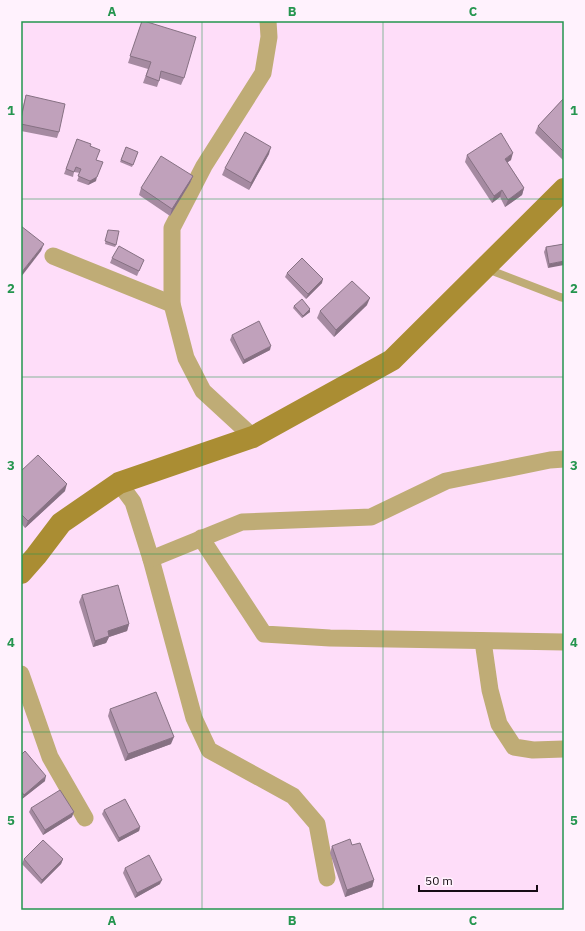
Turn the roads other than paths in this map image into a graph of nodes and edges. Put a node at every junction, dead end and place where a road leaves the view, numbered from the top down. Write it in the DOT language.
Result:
graph roads {
  1 [pos="268,21"];
  2 [pos="564,188"];
  3 [pos="53,256"];
  4 [pos="487,265"];
  5 [pos="564,298"];
  6 [pos="172,304"];
  7 [pos="253,437"];
  8 [pos="564,459"];
  9 [pos="119,483"];
  10 [pos="201,538"];
  11 [pos="151,559"];
  12 [pos="21,573"];
  13 [pos="483,641"];
  14 [pos="564,642"];
  15 [pos="21,674"];
  16 [pos="564,749"];
  17 [pos="85,818"];
  18 [pos="327,878"];
  1 -- 6 [label="street"];
  2 -- 4 [label="street"];
  3 -- 6 [label="street"];
  4 -- 5 [label="lane"];
  4 -- 7 [label="street"];
  6 -- 7 [label="street"];
  7 -- 9 [label="street"];
  8 -- 10 [label="street"];
  9 -- 11 [label="street"];
  9 -- 12 [label="street"];
  10 -- 11 [label="street"];
  10 -- 13 [label="street"];
  11 -- 18 [label="street"];
  13 -- 14 [label="street"];
  13 -- 16 [label="street"];
  15 -- 17 [label="street"];
}
